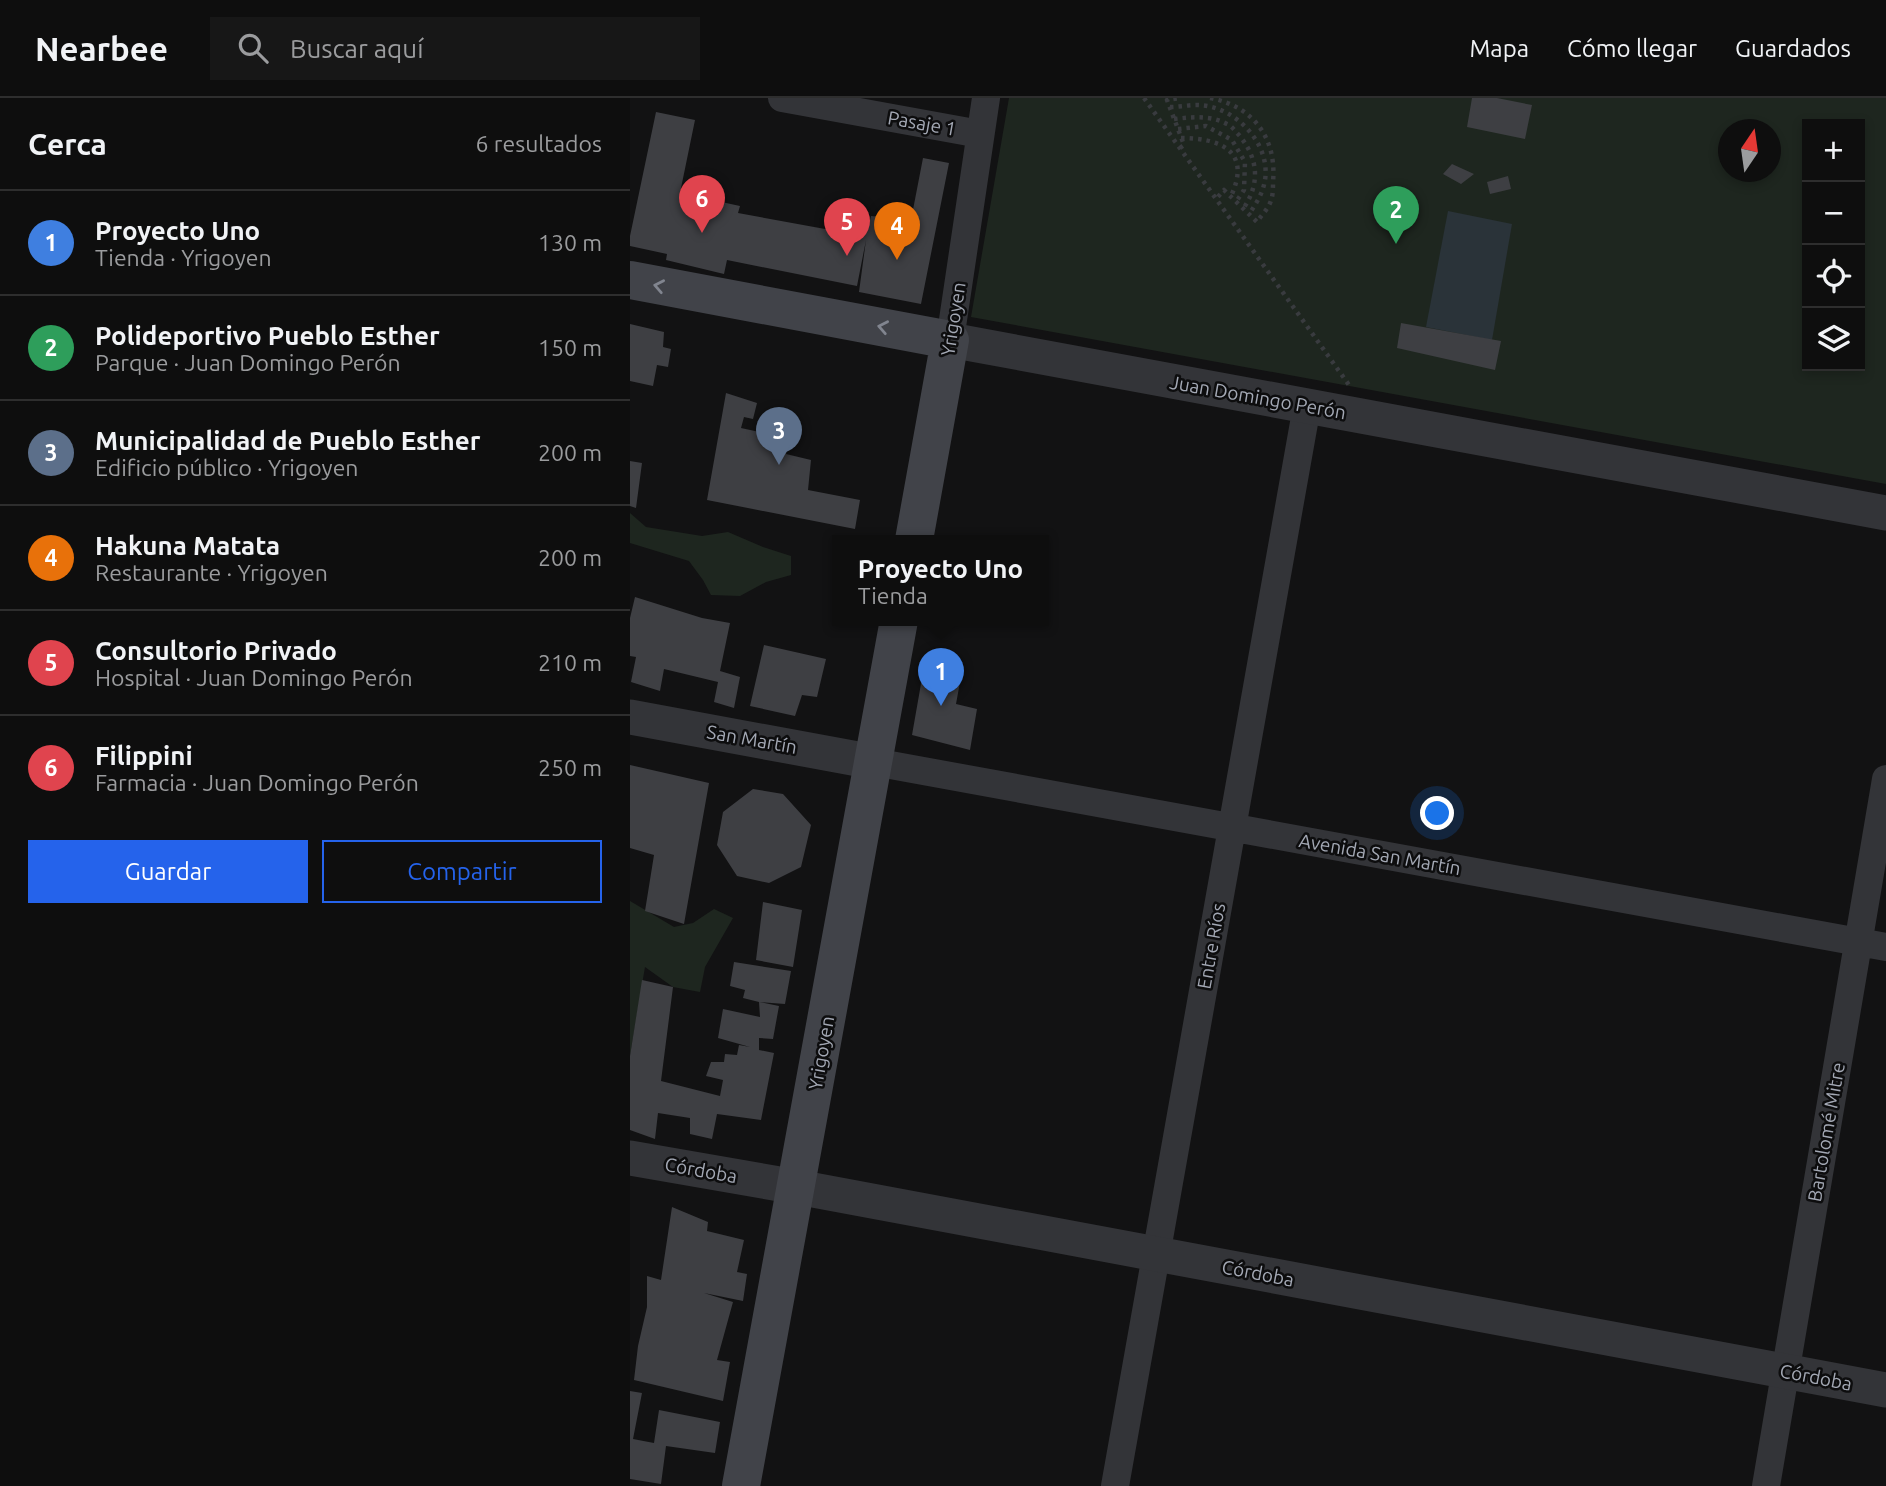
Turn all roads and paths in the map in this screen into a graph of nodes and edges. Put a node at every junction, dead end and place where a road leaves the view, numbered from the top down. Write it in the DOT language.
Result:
graph roads {
  1 [pos="782,98"];
  2 [pos="986,98"];
  3 [pos="1144,98"];
  4 [pos="1181,98"];
  5 [pos="1210,98"];
  6 [pos="1170,107"];
  7 [pos="1174,119"];
  8 [pos="1178,129"];
  9 [pos="980,134"];
  10 [pos="1181,138"];
  11 [pos="1180,148"];
  12 [pos="1230,197"];
  13 [pos="1216,199"];
  14 [pos="1236,202"];
  15 [pos="1243,209"];
  16 [pos="1250,214"];
  17 [pos="630,280"];
  18 [pos="950,340"];
  19 [pos="1307,406"];
  20 [pos="1345,412"];
  21 [pos="1886,513"];
  22 [pos="915,535"];
  23 [pos="898,626"];
  24 [pos="630,717"];
  25 [pos="874,762"];
  26 [pos="1886,779"];
  27 [pos="1232,827"];
  28 [pos="1873,944"];
  29 [pos="630,1158"];
  30 [pos="797,1187"];
  31 [pos="1156,1254"];
  32 [pos="1786,1371"];
  33 [pos="1886,1390"];
  34 [pos="741,1486"];
  35 [pos="1115,1486"];
  36 [pos="1766,1486"];
  1 -- 9 [label="street, Pasaje 1"];
  2 -- 9 [label="street, Yrigoyen"];
  3 -- 11 [label="path"];
  4 -- 6 [label="path"];
  5 -- 16 [label="path"];
  6 -- 7 [label="path"];
  6 -- 16 [label="path"];
  7 -- 8 [label="path"];
  7 -- 15 [label="path"];
  8 -- 10 [label="path"];
  8 -- 14 [label="path"];
  9 -- 18 [label="street, Yrigoyen"];
  10 -- 11 [label="path"];
  10 -- 12 [label="path"];
  11 -- 13 [label="path"];
  12 -- 13 [label="path"];
  12 -- 14 [label="path"];
  13 -- 20 [label="path"];
  14 -- 15 [label="path"];
  15 -- 16 [label="path"];
  18 -- 17 [label="main road, Juan Domingo Perón, one-way"];
  18 -- 19 [label="street, Juan Domingo Perón"];
  18 -- 22 [label="main road, Yrigoyen"];
  19 -- 20 [label="street, Juan Domingo Perón"];
  19 -- 27 [label="street, Entre Ríos"];
  20 -- 21 [label="street, Juan Domingo Perón"];
  23 -- 25 [label="main road, Yrigoyen"];
  24 -- 25 [label="street, San Martín"];
  25 -- 27 [label="street, Avenida San Martín"];
  25 -- 30 [label="main road, Yrigoyen"];
  26 -- 28 [label="street, Bartolomé Mitre"];
  27 -- 28 [label="street, Avenida San Martín"];
  27 -- 31 [label="street, Entre Ríos"];
  28 -- 32 [label="street, Bartolomé Mitre"];
  29 -- 30 [label="street, Córdoba"];
  30 -- 31 [label="street, Córdoba"];
  30 -- 34 [label="main road, Yrigoyen"];
  31 -- 32 [label="street, Córdoba"];
  31 -- 35 [label="street, Entre Ríos"];
  32 -- 33 [label="street, Córdoba"];
  32 -- 36 [label="street, Bartolomé Mitre"];
}
